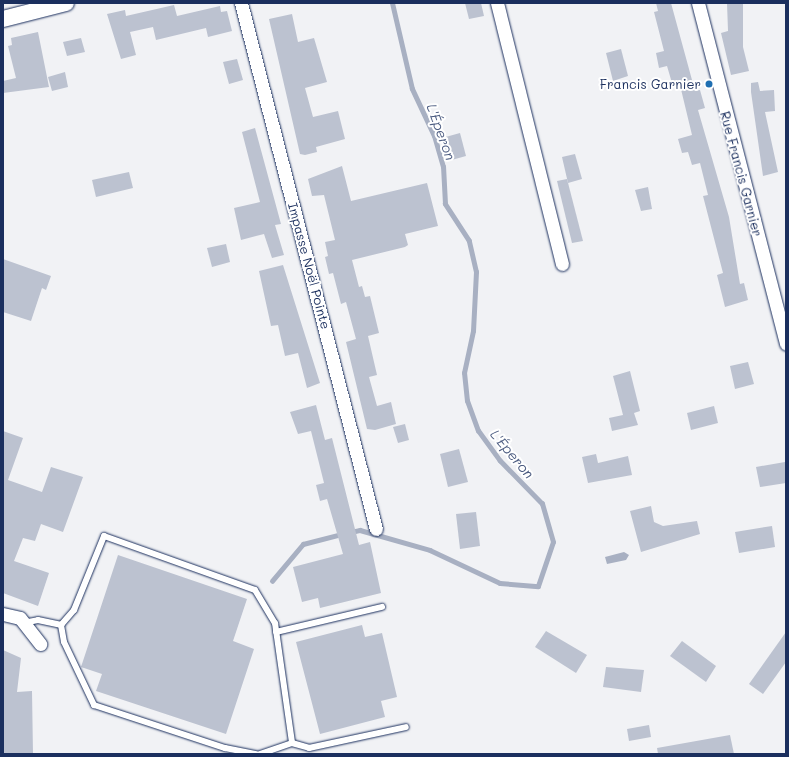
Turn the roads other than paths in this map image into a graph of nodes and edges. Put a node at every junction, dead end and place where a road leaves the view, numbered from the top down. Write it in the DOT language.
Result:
graph roads {
  1 [pos="66,3"];
  2 [pos="241,3"];
  3 [pos="497,3"];
  4 [pos="698,3"];
  5 [pos="3,19"];
  6 [pos="562,264"];
  7 [pos="786,344"];
  8 [pos="376,530"];
  9 [pos="382,607"];
  10 [pos="3,614"];
  11 [pos="23,623"];
  12 [pos="61,625"];
  13 [pos="276,632"];
  14 [pos="40,644"];
  15 [pos="406,727"];
  16 [pos="292,743"];
  17 [pos="256,754"];
  18 [pos="260,754"];
  1 -- 5 [label="street"];
  2 -- 8 [label="street, Impasse Noël Pointe"];
  3 -- 6 [label="street"];
  4 -- 7 [label="street, Rue Francis Garnier"];
  9 -- 13 [label="lane"];
  10 -- 11 [label="street"];
  11 -- 12 [label="lane"];
  11 -- 14 [label="street"];
  12 -- 13 [label="lane"];
  12 -- 17 [label="lane"];
  13 -- 16 [label="lane"];
  15 -- 16 [label="lane"];
  16 -- 18 [label="lane"];
}
